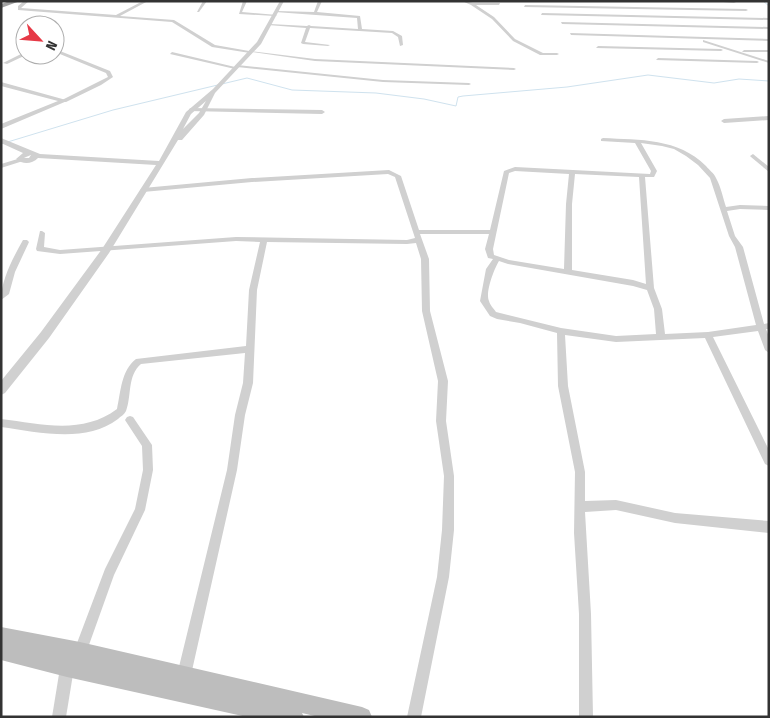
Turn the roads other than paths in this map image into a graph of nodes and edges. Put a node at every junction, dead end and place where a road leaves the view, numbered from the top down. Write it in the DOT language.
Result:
graph roads {
  1 [pos="10,1"];
  2 [pos="17,1"];
  3 [pos="27,1"];
  4 [pos="146,1"];
  5 [pos="205,1"];
  6 [pos="245,1"];
  7 [pos="282,1"];
  8 [pos="320,1"];
  9 [pos="464,1"];
  10 [pos="583,1"];
  11 [pos="714,1"];
  12 [pos="734,2"];
  13 [pos="472,4"];
  14 [pos="499,4"];
  15 [pos="1,5"];
  16 [pos="525,6"];
  17 [pos="597,6"];
  18 [pos="746,10"];
  19 [pos="198,11"];
  20 [pos="316,13"];
  21 [pos="276,14"];
  22 [pos="542,14"];
  23 [pos="115,16"];
  24 [pos="625,16"];
  25 [pos="769,19"];
  26 [pos="562,23"];
  27 [pos="270,25"];
  28 [pos="309,26"];
  29 [pos="658,26"];
  30 [pos="769,28"];
  31 [pos="360,30"];
  32 [pos="570,34"];
  33 [pos="690,37"];
  34 [pos="769,40"];
  35 [pos="328,45"];
  36 [pos="401,45"];
  37 [pos="598,47"];
  38 [pos="733,50"];
  39 [pos="769,51"];
  40 [pos="251,52"];
  41 [pos="172,53"];
  42 [pos="65,54"];
  43 [pos="557,54"];
  44 [pos="15,58"];
  45 [pos="658,59"];
  46 [pos="768,62"];
  47 [pos="2,63"];
  48 [pos="236,67"];
  49 [pos="514,69"];
  50 [pos="1,84"];
  51 [pos="469,84"];
  52 [pos="215,90"];
  53 [pos="64,101"];
  54 [pos="205,109"];
  55 [pos="191,110"];
  56 [pos="322,112"];
  57 [pos="769,118"];
  58 [pos="724,121"];
  59 [pos="1,127"];
  60 [pos="1,140"];
  61 [pos="603,140"];
  62 [pos="637,142"];
  63 [pos="172,144"];
  64 [pos="9,145"];
  65 [pos="33,155"];
  66 [pos="753,156"];
  67 [pos="21,158"];
  68 [pos="161,163"];
  69 [pos="1,166"];
  70 [pos="769,170"];
  71 [pos="572,172"];
  72 [pos="642,177"];
  73 [pos="143,190"];
  74 [pos="769,208"];
  75 [pos="723,210"];
  76 [pos="492,232"];
  77 [pos="42,233"];
  78 [pos="417,236"];
  79 [pos="264,240"];
  80 [pos="25,242"];
  81 [pos="106,251"];
  82 [pos="497,259"];
  83 [pos="568,272"];
  84 [pos="650,288"];
  85 [pos="1,297"];
  86 [pos="765,326"];
  87 [pos="561,332"];
  88 [pos="708,335"];
  89 [pos="661,337"];
  90 [pos="250,348"];
  91 [pos="769,350"];
  92 [pos="1,390"];
  93 [pos="130,420"];
  94 [pos="1,423"];
  95 [pos="769,460"];
  96 [pos="580,507"];
  97 [pos="769,527"];
  98 [pos="1,636"];
  99 [pos="1,651"];
  100 [pos="80,651"];
  101 [pos="67,668"];
  102 [pos="184,675"];
  103 [pos="59,717"];
  104 [pos="294,717"];
  105 [pos="362,717"];
  106 [pos="414,717"];
  107 [pos="586,717"];
  1 -- 15 [label="highway"];
  2 -- 15 [label="highway"];
  3 -- 23 [label="street"];
  4 -- 23 [label="street"];
  5 -- 19 [label="street"];
  6 -- 21 [label="street"];
  7 -- 21 [label="street"];
  8 -- 20 [label="street"];
  9 -- 13 [label="street"];
  10 -- 17 [label="street"];
  11 -- 12 [label="street"];
  13 -- 14 [label="street"];
  13 -- 43 [label="street"];
  16 -- 17 [label="street"];
  17 -- 18 [label="street"];
  17 -- 24 [label="street"];
  20 -- 21 [label="street"];
  20 -- 31 [label="street"];
  21 -- 27 [label="street"];
  22 -- 24 [label="street"];
  23 -- 40 [label="street"];
  24 -- 25 [label="street"];
  24 -- 29 [label="street"];
  26 -- 29 [label="street"];
  27 -- 28 [label="street"];
  27 -- 40 [label="street"];
  28 -- 31 [label="street"];
  28 -- 35 [label="street"];
  29 -- 30 [label="street"];
  29 -- 33 [label="street"];
  31 -- 36 [label="street"];
  32 -- 33 [label="street"];
  33 -- 34 [label="street"];
  33 -- 38 [label="street"];
  37 -- 38 [label="street"];
  38 -- 39 [label="street"];
  38 -- 46 [label="street"];
  40 -- 48 [label="street"];
  40 -- 49 [label="street"];
  41 -- 48 [label="street"];
  42 -- 53 [label="street"];
  44 -- 47 [label="street"];
  45 -- 46 [label="street"];
  48 -- 51 [label="street"];
  48 -- 52 [label="street"];
  50 -- 53 [label="street"];
  52 -- 54 [label="street"];
  52 -- 55 [label="street"];
  53 -- 59 [label="street"];
  54 -- 55 [label="street"];
  54 -- 56 [label="street"];
  54 -- 63 [label="street"];
  55 -- 63 [label="street"];
  57 -- 58 [label="street"];
  60 -- 64 [label="street"];
  61 -- 62 [label="street"];
  62 -- 72 [label="street"];
  62 -- 75 [label="street"];
  63 -- 68 [label="street"];
  64 -- 65 [label="street"];
  64 -- 67 [label="street"];
  65 -- 67 [label="street"];
  65 -- 68 [label="street"];
  66 -- 70 [label="street"];
  67 -- 69 [label="street"];
  68 -- 73 [label="street"];
  71 -- 72 [label="street"];
  71 -- 76 [label="street"];
  71 -- 83 [label="street"];
  72 -- 84 [label="street"];
  73 -- 78 [label="street"];
  73 -- 81 [label="street"];
  74 -- 75 [label="street"];
  75 -- 86 [label="street"];
  76 -- 78 [label="street"];
  76 -- 82 [label="street"];
  77 -- 81 [label="street"];
  78 -- 79 [label="street"];
  78 -- 106 [label="street"];
  79 -- 81 [label="street"];
  79 -- 90 [label="street"];
  80 -- 85 [label="street"];
  81 -- 92 [label="street"];
  82 -- 83 [label="street"];
  82 -- 87 [label="street"];
  83 -- 84 [label="street"];
  84 -- 89 [label="street"];
  86 -- 88 [label="street"];
  86 -- 91 [label="street"];
  87 -- 89 [label="street"];
  87 -- 96 [label="street"];
  88 -- 89 [label="street"];
  88 -- 95 [label="street"];
  90 -- 94 [label="street"];
  90 -- 102 [label="street"];
  93 -- 100 [label="street"];
  96 -- 97 [label="street"];
  96 -- 107 [label="street"];
  98 -- 100 [label="main road"];
  99 -- 101 [label="main road"];
  100 -- 102 [label="main road"];
  101 -- 103 [label="street"];
  101 -- 104 [label="main road"];
  102 -- 105 [label="main road"];
}
